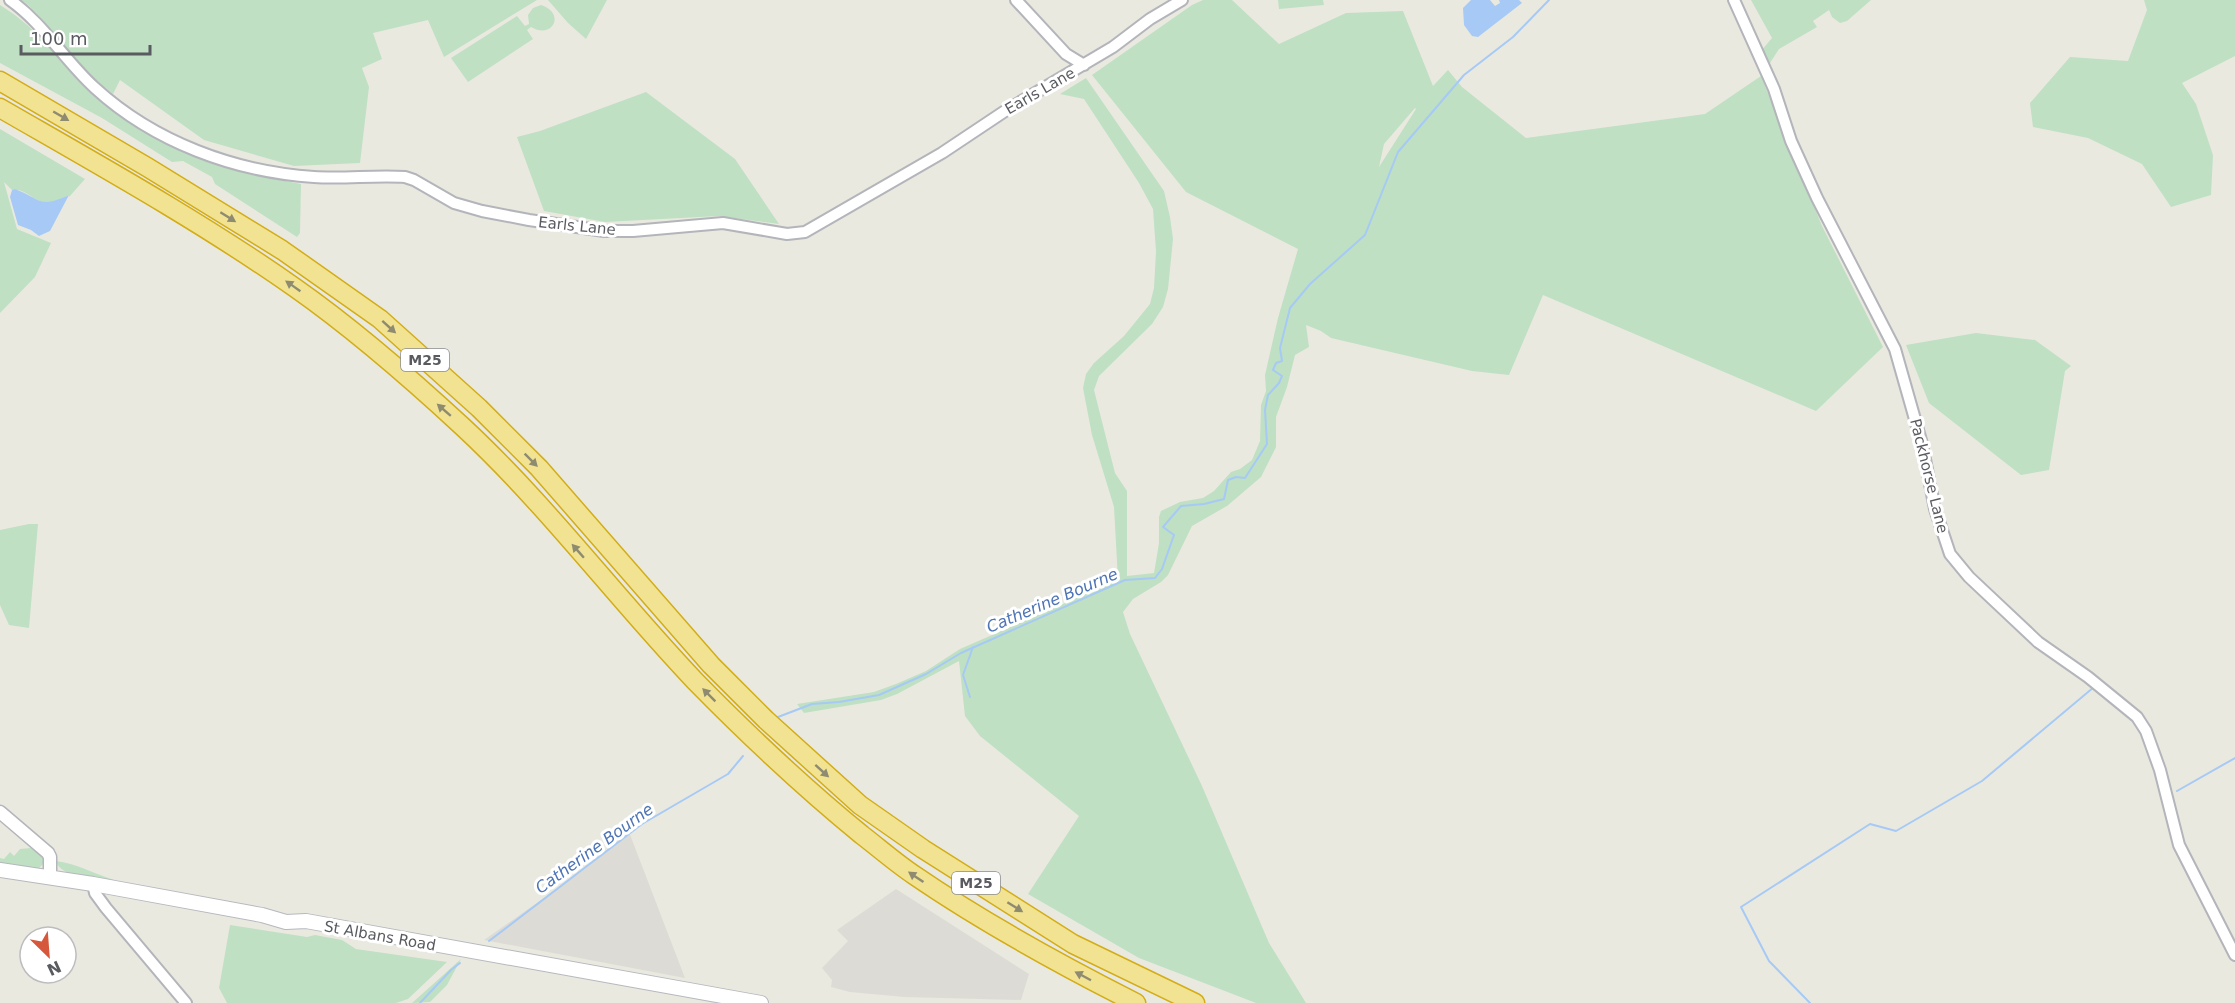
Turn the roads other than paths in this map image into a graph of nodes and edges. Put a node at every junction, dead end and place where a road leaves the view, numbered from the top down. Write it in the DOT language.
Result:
graph roads {
  1 [pos="10,0"];
  2 [pos="1016,0"];
  3 [pos="1182,0"];
  4 [pos="1734,0"];
  5 [pos="1066,54"];
  6 [pos="1084,65"];
  7 [pos="1065,76"];
  8 [pos="0,81"];
  9 [pos="0,108"];
  10 [pos="0,812"];
  11 [pos="0,870"];
  12 [pos="50,877"];
  13 [pos="93,884"];
  14 [pos="2235,955"];
  15 [pos="186,1003"];
  16 [pos="761,1003"];
  17 [pos="1136,1003"];
  18 [pos="1195,1003"];
  1 -- 7 [label="street, Earls Lane"];
  2 -- 5 [label="street"];
  3 -- 6 [label="street, Earls Lane"];
  4 -- 14 [label="street, Packhorse Lane"];
  5 -- 6 [label="street"];
  5 -- 7 [label="street"];
  6 -- 7 [label="street, Earls Lane"];
  8 -- 18 [label="highway, M25, one-way"];
  17 -- 9 [label="highway, M25, one-way"];
  10 -- 12 [label="street"];
  11 -- 12 [label="main road, St Albans Road"];
  12 -- 13 [label="main road, St Albans Road"];
  13 -- 15 [label="street"];
  13 -- 16 [label="main road, St Albans Road"];
}
